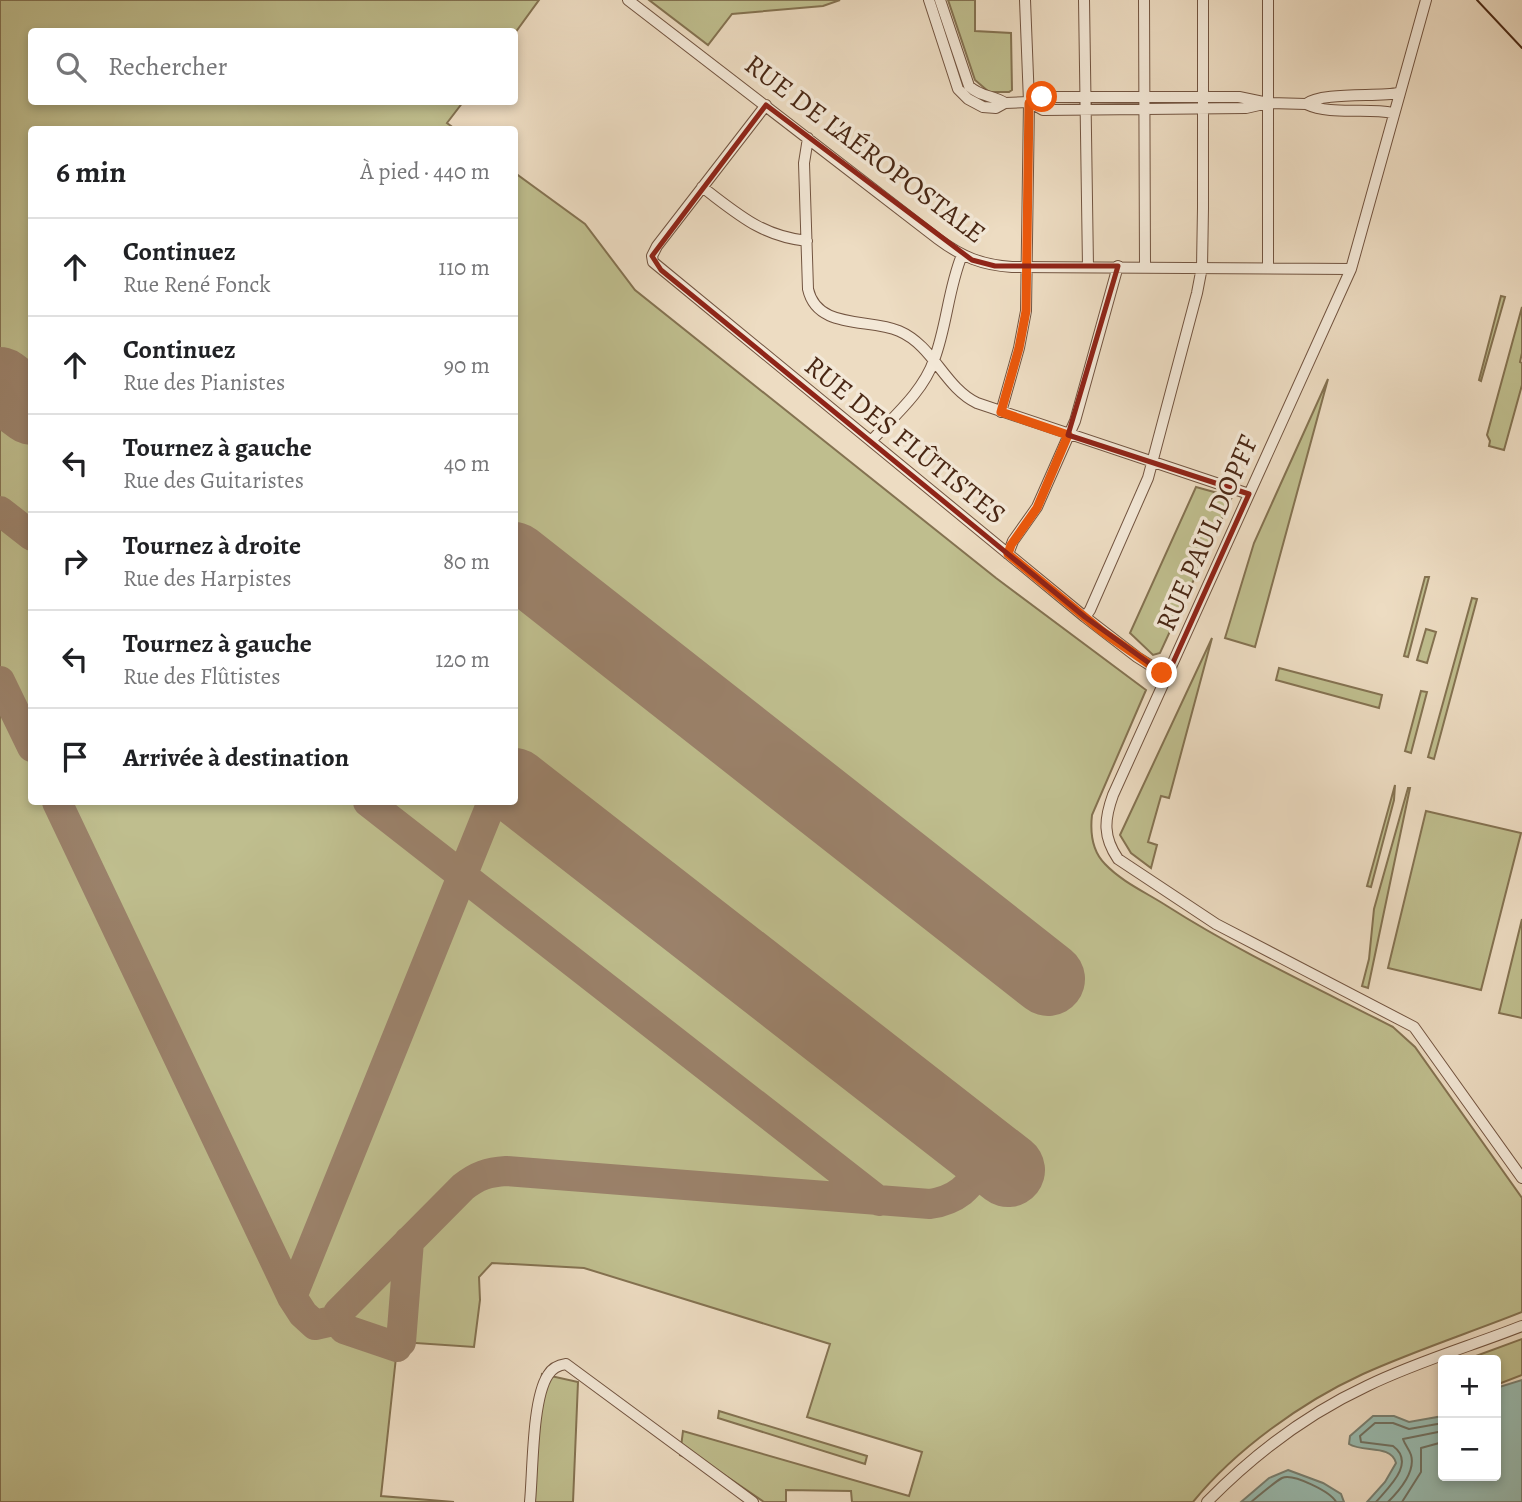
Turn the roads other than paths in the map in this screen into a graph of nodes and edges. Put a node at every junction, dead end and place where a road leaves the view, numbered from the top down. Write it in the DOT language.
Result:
graph roads {
  1 [pos="628,0"];
  2 [pos="929,0"];
  3 [pos="940,0"];
  4 [pos="1025,0"];
  5 [pos="1084,0"];
  6 [pos="1144,0"];
  7 [pos="1203,0"];
  8 [pos="1268,0"];
  9 [pos="1426,0"];
  10 [pos="1399,93"];
  11 [pos="1085,102"];
  12 [pos="1204,102"];
  13 [pos="1005,103"];
  14 [pos="1029,103"];
  15 [pos="1144,103"];
  16 [pos="1268,103"];
  17 [pos="1306,104"];
  18 [pos="766,105"];
  19 [pos="1393,113"];
  20 [pos="808,138"];
  21 [pos="702,187"];
  22 [pos="807,241"];
  23 [pos="962,255"];
  24 [pos="1026,266"];
  25 [pos="1118,266"];
  26 [pos="1088,267"];
  27 [pos="1145,267"];
  28 [pos="1202,267"];
  29 [pos="1268,268"];
  30 [pos="1351,268"];
  31 [pos="935,360"];
  32 [pos="1001,412"];
  33 [pos="1068,435"];
  34 [pos="871,442"];
  35 [pos="1152,462"];
  36 [pos="1249,494"];
  37 [pos="1008,554"];
  38 [pos="1084,617"];
  39 [pos="1167,676"];
  40 [pos="1522,1178"];
  41 [pos="1522,1326"];
  42 [pos="530,1502"];
  43 [pos="753,1502"];
  44 [pos="1207,1502"];
  1 -- 18 [label="street, RUE DE L'AÉROPOSTALE"];
  2 -- 13 [label="street"];
  3 -- 13 [label="street"];
  4 -- 14 [label="street"];
  5 -- 11 [label="street"];
  6 -- 15 [label="street"];
  7 -- 12 [label="street"];
  8 -- 16 [label="street"];
  9 -- 10 [label="street, RUE PAUL DOPFF"];
  10 -- 17 [label="street"];
  10 -- 19 [label="street, RUE PAUL DOPFF"];
  11 -- 14 [label="street"];
  11 -- 15 [label="street"];
  11 -- 26 [label="street"];
  12 -- 15 [label="street"];
  12 -- 16 [label="street"];
  12 -- 28 [label="street"];
  13 -- 14 [label="street"];
  14 -- 24 [label="street"];
  15 -- 27 [label="street"];
  16 -- 17 [label="street"];
  16 -- 29 [label="street"];
  17 -- 19 [label="street"];
  18 -- 20 [label="street, RUE DE L'AÉROPOSTALE"];
  18 -- 21 [label="street"];
  19 -- 30 [label="street, RUE PAUL DOPFF"];
  20 -- 22 [label="street"];
  20 -- 23 [label="street, RUE DE L'AÉROPOSTALE"];
  21 -- 22 [label="street"];
  21 -- 34 [label="street, RUE DES FLÛTISTES"];
  22 -- 31 [label="street"];
  23 -- 24 [label="street, RUE DE L'AÉROPOSTALE"];
  23 -- 31 [label="street"];
  24 -- 26 [label="street, RUE DE L'AÉROPOSTALE"];
  24 -- 32 [label="street"];
  25 -- 26 [label="street, RUE DE L'AÉROPOSTALE"];
  25 -- 27 [label="street, RUE DE L'AÉROPOSTALE"];
  25 -- 33 [label="street"];
  27 -- 28 [label="street, RUE DE L'AÉROPOSTALE"];
  28 -- 29 [label="street, RUE DE L'AÉROPOSTALE"];
  28 -- 35 [label="street"];
  29 -- 30 [label="street, RUE DE L'AÉROPOSTALE"];
  30 -- 36 [label="street, RUE PAUL DOPFF"];
  31 -- 32 [label="street"];
  31 -- 34 [label="street"];
  32 -- 33 [label="street"];
  33 -- 35 [label="street"];
  33 -- 37 [label="street"];
  34 -- 37 [label="street, RUE DES FLÛTISTES"];
  35 -- 36 [label="street"];
  35 -- 38 [label="street"];
  36 -- 39 [label="street, RUE PAUL DOPFF"];
  37 -- 38 [label="street, RUE DES FLÛTISTES"];
  38 -- 39 [label="street, RUE DES FLÛTISTES"];
  39 -- 40 [label="street, RUE PAUL DOPFF"];
  41 -- 44 [label="street"];
  42 -- 43 [label="street"];
}
